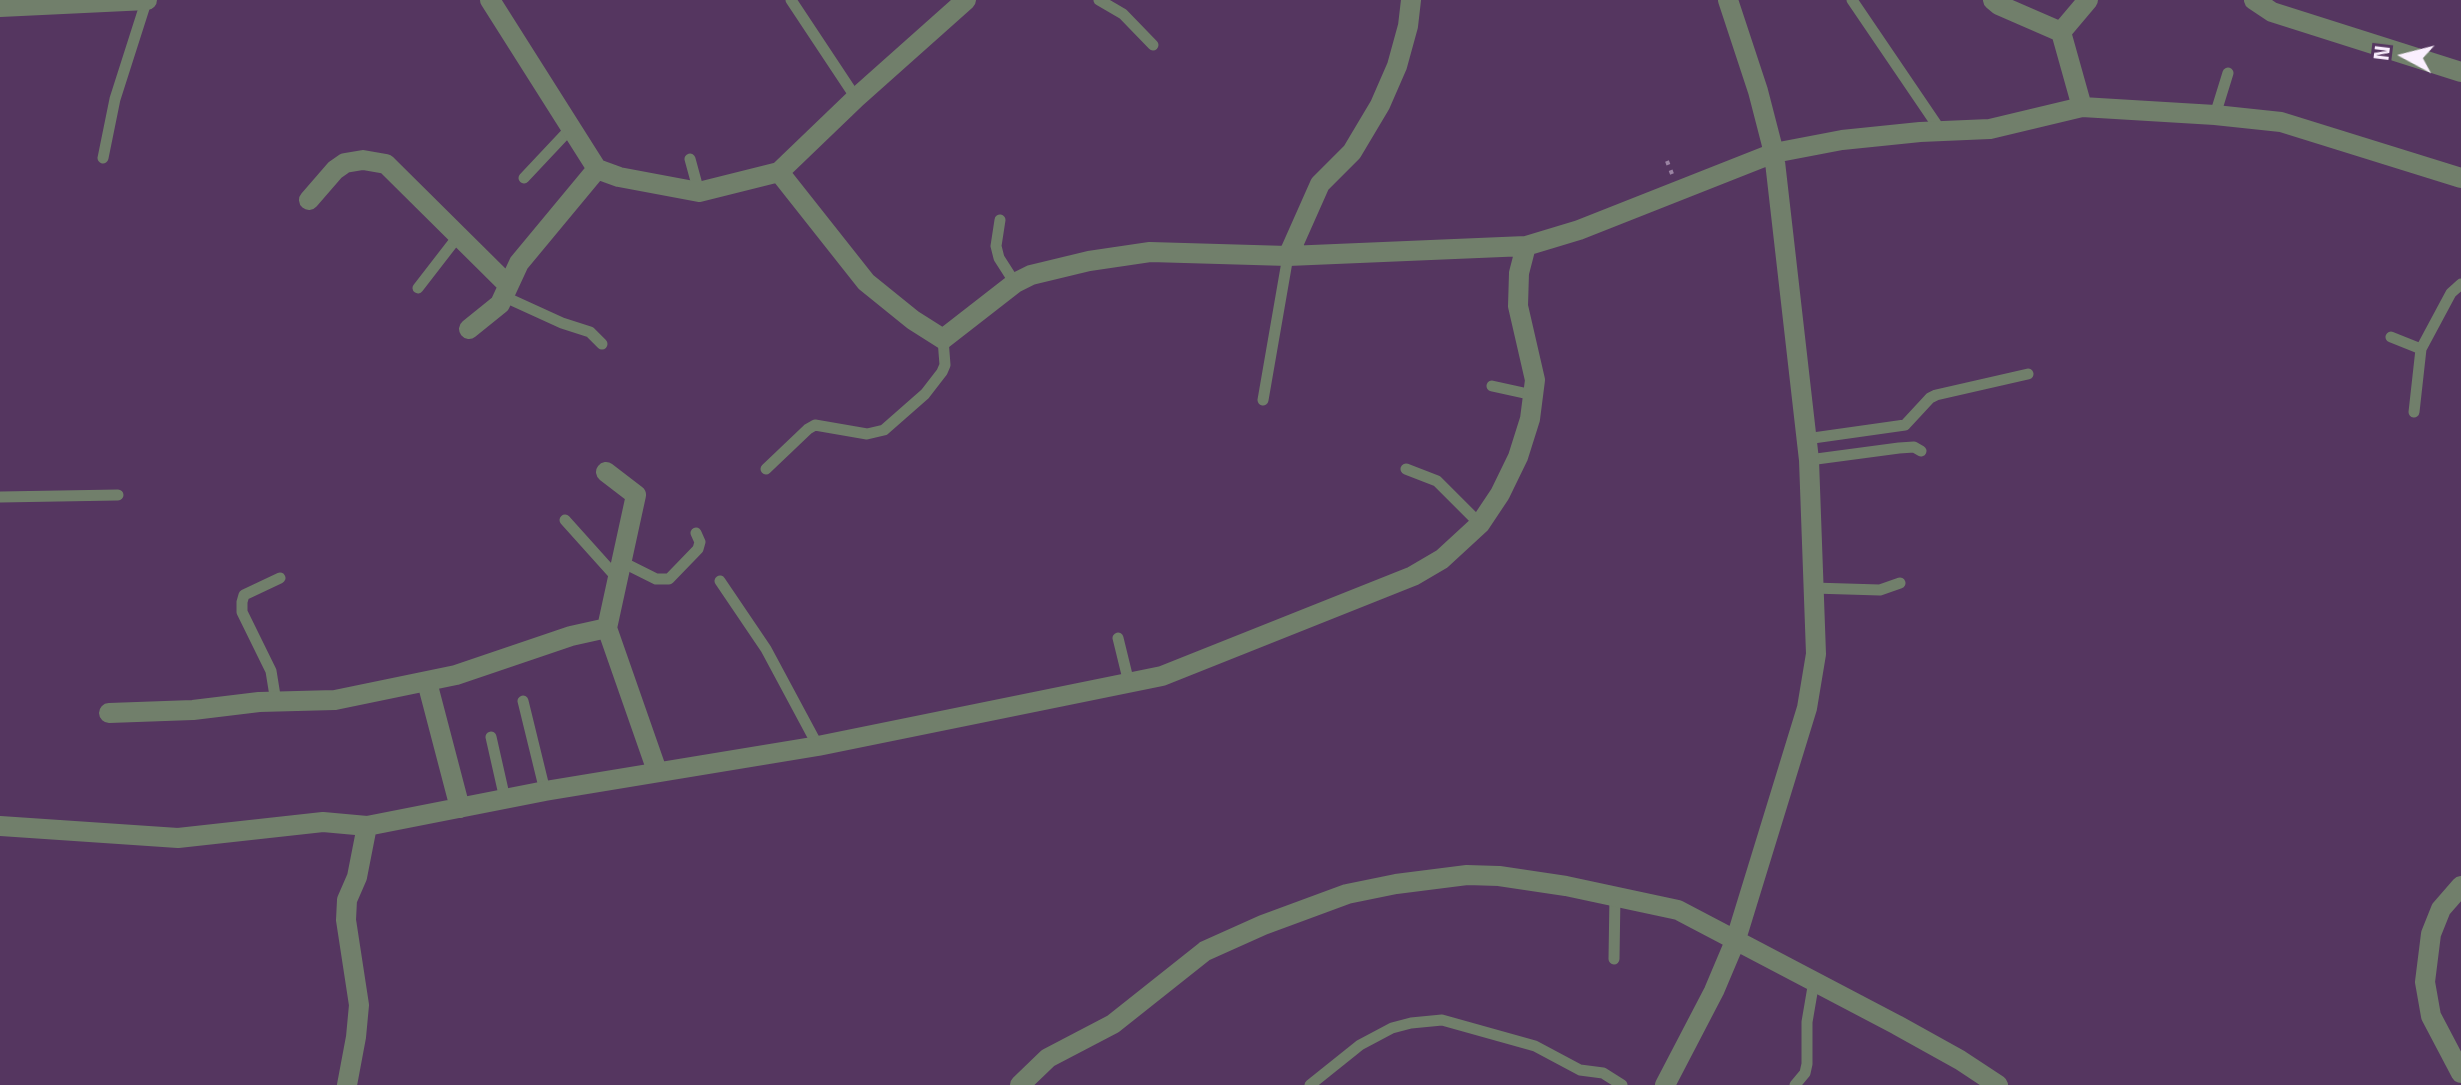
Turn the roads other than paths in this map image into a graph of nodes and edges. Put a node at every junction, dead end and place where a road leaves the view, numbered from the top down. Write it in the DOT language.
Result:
graph roads {
  1 [pos="490,0"];
  2 [pos="791,0"];
  3 [pos="966,0"];
  4 [pos="1099,0"];
  5 [pos="1411,0"];
  6 [pos="1728,0"];
  7 [pos="1852,0"];
  8 [pos="1993,0"];
  9 [pos="2088,0"];
  10 [pos="2254,0"];
  11 [pos="147,1"];
  12 [pos="0,7"];
  13 [pos="2061,32"];
  14 [pos="1153,45"];
  15 [pos="2461,72"];
  16 [pos="2228,73"];
  17 [pos="856,98"];
  18 [pos="2082,107"];
  19 [pos="2215,115"];
  20 [pos="571,128"];
  21 [pos="1941,131"];
  22 [pos="1774,153"];
  23 [pos="103,158"];
  24 [pos="690,159"];
  25 [pos="597,169"];
  26 [pos="779,172"];
  27 [pos="524,178"];
  28 [pos="2461,178"];
  29 [pos="699,192"];
  30 [pos="309,200"];
  31 [pos="1000,220"];
  32 [pos="459,235"];
  33 [pos="1526,246"];
  34 [pos="1288,256"];
  35 [pos="1015,283"];
  36 [pos="2461,284"];
  37 [pos="418,288"];
  38 [pos="506,291"];
  39 [pos="469,329"];
  40 [pos="2391,337"];
  41 [pos="943,339"];
  42 [pos="602,344"];
  43 [pos="2421,349"];
  44 [pos="2028,374"];
  45 [pos="1492,386"];
  46 [pos="1533,395"];
  47 [pos="1263,400"];
  48 [pos="2414,412"];
  49 [pos="1807,450"];
  50 [pos="1921,451"];
  51 [pos="766,469"];
  52 [pos="1406,469"];
  53 [pos="606,472"];
  54 [pos="118,495"];
  55 [pos="0,497"];
  56 [pos="565,520"];
  57 [pos="1480,524"];
  58 [pos="696,533"];
  59 [pos="620,571"];
  60 [pos="280,578"];
  61 [pos="720,581"];
  62 [pos="1900,583"];
  63 [pos="1813,588"];
  64 [pos="607,628"];
  65 [pos="1118,638"];
  66 [pos="427,682"];
  67 [pos="1129,683"];
  68 [pos="523,701"];
  69 [pos="276,702"];
  70 [pos="109,713"];
  71 [pos="491,737"];
  72 [pos="818,746"];
  73 [pos="657,771"];
  74 [pos="545,791"];
  75 [pos="505,799"];
  76 [pos="460,808"];
  77 [pos="0,826"];
  78 [pos="367,826"];
  79 [pos="2461,886"];
  80 [pos="1615,895"];
  81 [pos="1736,939"];
  82 [pos="1614,959"];
  83 [pos="1814,981"];
  84 [pos="2461,1073"];
  85 [pos="347,1085"];
  86 [pos="1020,1085"];
  87 [pos="1310,1085"];
  88 [pos="1622,1085"];
  89 [pos="1665,1085"];
  90 [pos="1795,1085"];
  91 [pos="1998,1085"];
  1 -- 20 [label="street"];
  2 -- 17 [label="lane"];
  3 -- 17 [label="street"];
  4 -- 14 [label="lane"];
  5 -- 34 [label="street"];
  6 -- 22 [label="street"];
  7 -- 21 [label="lane"];
  8 -- 13 [label="street"];
  9 -- 13 [label="street"];
  10 -- 15 [label="street"];
  11 -- 12 [label="street"];
  11 -- 23 [label="lane"];
  13 -- 18 [label="street"];
  16 -- 19 [label="lane"];
  17 -- 26 [label="street"];
  18 -- 19 [label="street"];
  18 -- 21 [label="street"];
  19 -- 28 [label="street"];
  20 -- 25 [label="street"];
  20 -- 27 [label="lane"];
  21 -- 22 [label="street"];
  22 -- 33 [label="street"];
  22 -- 49 [label="street"];
  24 -- 29 [label="lane"];
  25 -- 29 [label="street"];
  25 -- 38 [label="street"];
  26 -- 29 [label="street"];
  26 -- 41 [label="street"];
  30 -- 32 [label="street"];
  31 -- 35 [label="lane"];
  32 -- 37 [label="lane"];
  32 -- 38 [label="street"];
  33 -- 34 [label="street"];
  33 -- 46 [label="street"];
  34 -- 35 [label="street"];
  34 -- 47 [label="lane"];
  35 -- 41 [label="street"];
  36 -- 43 [label="lane"];
  38 -- 39 [label="street"];
  38 -- 42 [label="lane"];
  40 -- 43 [label="lane"];
  41 -- 51 [label="lane"];
  43 -- 48 [label="lane"];
  44 -- 49 [label="lane"];
  45 -- 46 [label="lane"];
  46 -- 57 [label="street"];
  49 -- 50 [label="lane"];
  49 -- 63 [label="street"];
  52 -- 57 [label="lane"];
  53 -- 59 [label="street"];
  54 -- 55 [label="lane"];
  56 -- 59 [label="lane"];
  57 -- 67 [label="street"];
  58 -- 59 [label="lane"];
  59 -- 64 [label="street"];
  60 -- 69 [label="lane"];
  61 -- 72 [label="lane"];
  62 -- 63 [label="lane"];
  63 -- 81 [label="street"];
  64 -- 66 [label="street"];
  64 -- 73 [label="street"];
  65 -- 67 [label="lane"];
  66 -- 69 [label="street"];
  66 -- 76 [label="street"];
  67 -- 72 [label="street"];
  68 -- 74 [label="lane"];
  69 -- 70 [label="street"];
  71 -- 75 [label="lane"];
  72 -- 73 [label="street"];
  73 -- 74 [label="street"];
  74 -- 75 [label="street"];
  75 -- 76 [label="street"];
  76 -- 78 [label="street"];
  77 -- 78 [label="street"];
  78 -- 85 [label="street"];
  79 -- 84 [label="street"];
  80 -- 81 [label="street"];
  80 -- 82 [label="lane"];
  80 -- 86 [label="street"];
  81 -- 83 [label="street"];
  81 -- 89 [label="street"];
  83 -- 90 [label="lane"];
  83 -- 91 [label="street"];
  87 -- 88 [label="lane"];
}
